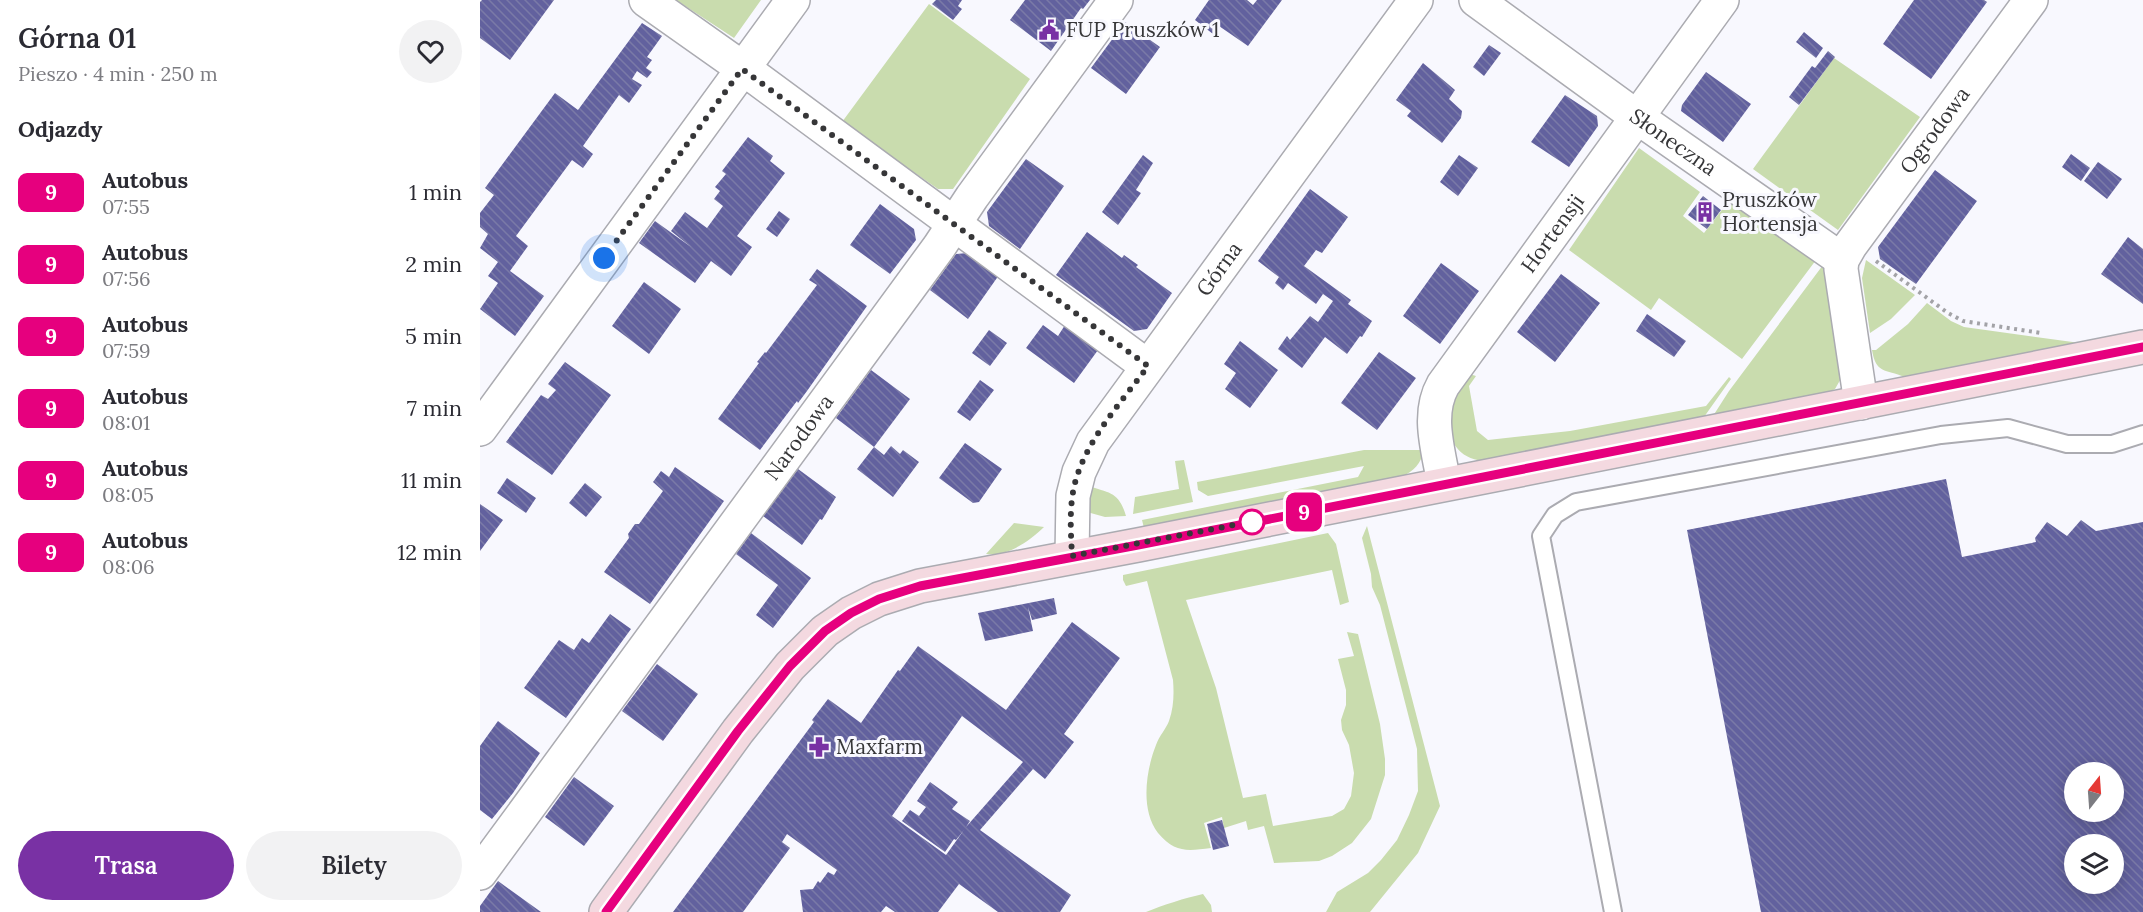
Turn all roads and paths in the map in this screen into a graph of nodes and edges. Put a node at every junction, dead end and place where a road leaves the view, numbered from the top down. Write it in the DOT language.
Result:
graph roads {
  1 [pos="646,0"];
  2 [pos="793,0"];
  3 [pos="1116,0"];
  4 [pos="1416,0"];
  5 [pos="1476,0"];
  6 [pos="1722,0"];
  7 [pos="2031,0"];
  8 [pos="742,69"];
  9 [pos="1637,117"];
  10 [pos="954,224"];
  11 [pos="1842,260"];
  12 [pos="1874,260"];
  13 [pos="2045,334"];
  14 [pos="2143,347"];
  15 [pos="1148,366"];
  16 [pos="1861,404"];
  17 [pos="480,429"];
  18 [pos="2143,434"];
  19 [pos="1444,484"];
  20 [pos="1072,556"];
  21 [pos="480,873"];
  22 [pos="606,912"];
  23 [pos="1613,912"];
  1 -- 8 [label="street"];
  2 -- 8 [label="street"];
  3 -- 10 [label="street, Narodowa"];
  4 -- 15 [label="street, Górna"];
  5 -- 9 [label="street, Słoneczna"];
  6 -- 9 [label="street, Hortensji"];
  7 -- 11 [label="street, Ogrodowa"];
  8 -- 10 [label="street"];
  8 -- 17 [label="street"];
  9 -- 11 [label="street, Słoneczna"];
  9 -- 19 [label="street, Hortensji"];
  10 -- 15 [label="street"];
  10 -- 21 [label="street, Narodowa"];
  11 -- 16 [label="street"];
  12 -- 13 [label="path"];
  14 -- 16 [label="street"];
  15 -- 20 [label="street, Górna"];
  16 -- 19 [label="street"];
  18 -- 23 [label="lane"];
  19 -- 20 [label="street"];
  20 -- 22 [label="street"];
}
